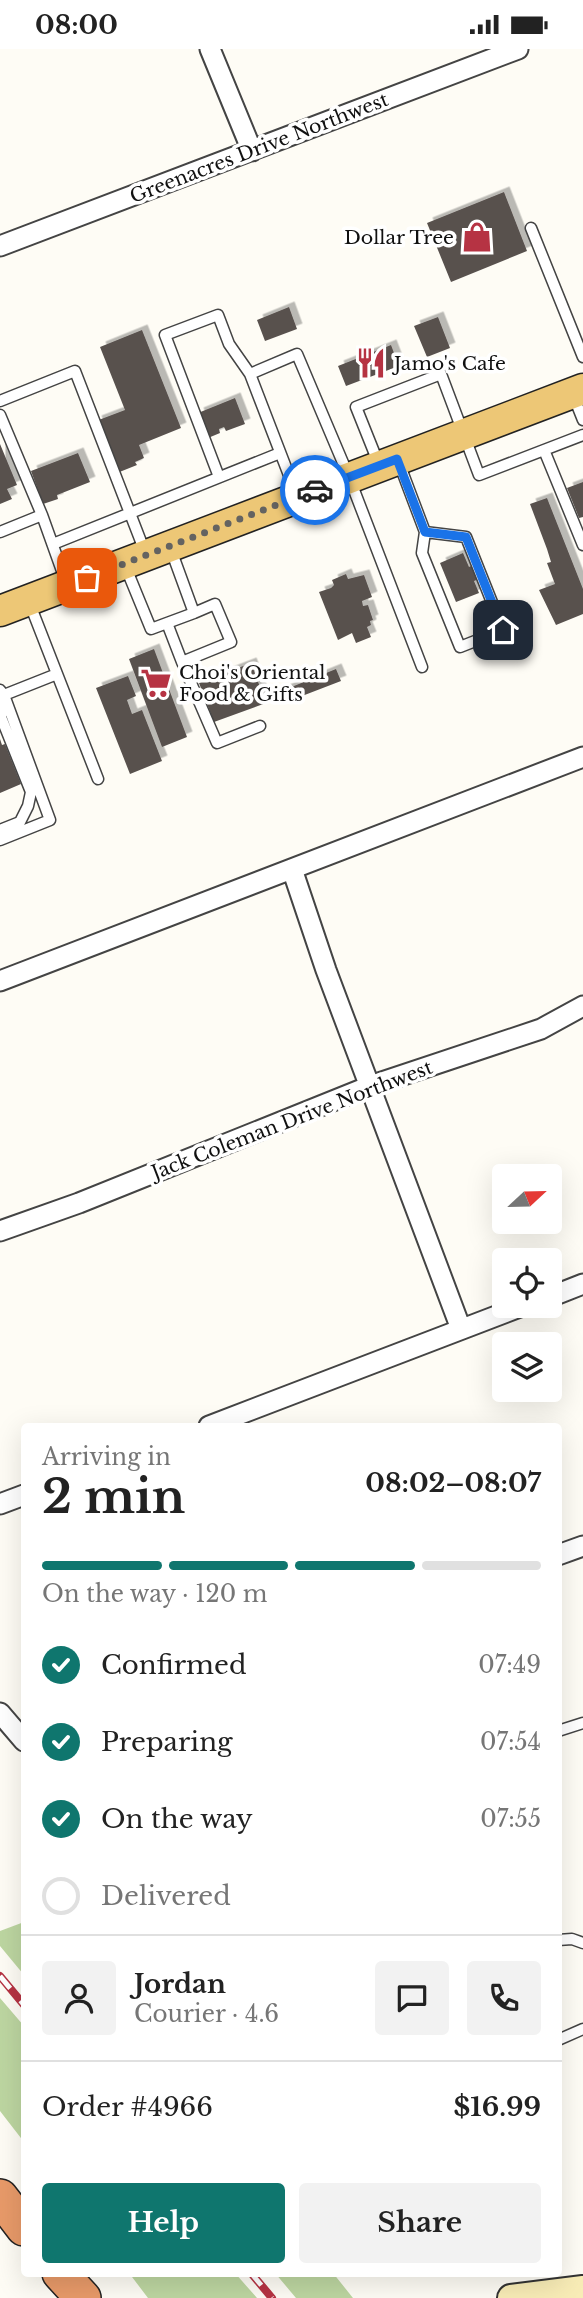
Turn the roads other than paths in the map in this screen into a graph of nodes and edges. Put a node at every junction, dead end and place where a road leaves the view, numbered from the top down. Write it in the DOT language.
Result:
graph roads {
  1 [pos="210,49"];
  2 [pos="519,49"];
  3 [pos="252,151"];
  4 [pos="531,227"];
  5 [pos="0,246"];
  6 [pos="583,357"];
  7 [pos="250,374"];
  8 [pos="0,401"];
  9 [pos="580,401"];
  10 [pos="0,415"];
  11 [pos="463,435"];
  12 [pos="583,435"];
  13 [pos="544,450"];
  14 [pos="280,453"];
  15 [pos="388,462"];
  16 [pos="219,477"];
  17 [pos="349,477"];
  18 [pos="298,497"];
  19 [pos="130,513"];
  20 [pos="42,515"];
  21 [pos="0,532"];
  22 [pos="425,532"];
  23 [pos="53,544"];
  24 [pos="583,544"];
  25 [pos="147,555"];
  26 [pos="68,586"];
  27 [pos="10,605"];
  28 [pos="194,613"];
  29 [pos="167,623"];
  30 [pos="182,662"];
  31 [pos="422,667"];
  32 [pos="57,674"];
  33 [pos="2,692"];
  34 [pos="260,726"];
  35 [pos="583,757"];
  36 [pos="98,779"];
  37 [pos="0,830"];
  38 [pos="0,840"];
  39 [pos="292,869"];
  40 [pos="0,981"];
  41 [pos="583,1006"];
  42 [pos="370,1086"];
  43 [pos="0,1231"];
  44 [pos="583,1284"];
  45 [pos="562,1292"];
  46 [pos="492,1317"];
  47 [pos="461,1329"];
  48 [pos="217,1423"];
  49 [pos="21,1496"];
  50 [pos="0,1504"];
  51 [pos="583,1546"];
  52 [pos="562,1554"];
  53 [pos="0,1713"];
  54 [pos="583,1723"];
  55 [pos="562,1730"];
  56 [pos="21,1738"];
  57 [pos="562,1939"];
  58 [pos="583,1943"];
  59 [pos="583,2029"];
  60 [pos="562,2038"];
  61 [pos="0,2197"];
  62 [pos="21,2224"];
  63 [pos="64,2277"];
  64 [pos="583,2288"];
  65 [pos="83,2298"];
  66 [pos="511,2298"];
  1 -- 3 [label="street"];
  2 -- 3 [label="street, Greenacres Drive Northwest"];
  3 -- 5 [label="street, Greenacres Drive Northwest"];
  4 -- 6 [label="lane"];
  7 -- 14 [label="lane"];
  7 -- 16 [label="lane"];
  7 -- 17 [label="lane"];
  8 -- 19 [label="lane"];
  9 -- 11 [label="main road"];
  10 -- 20 [label="lane"];
  11 -- 13 [label="lane"];
  11 -- 15 [label="main road"];
  11 -- 15 [label="lane"];
  12 -- 13 [label="lane"];
  13 -- 24 [label="lane"];
  14 -- 16 [label="lane"];
  14 -- 18 [label="lane"];
  15 -- 17 [label="main road"];
  15 -- 22 [label="lane"];
  16 -- 19 [label="lane"];
  17 -- 18 [label="main road"];
  17 -- 31 [label="lane"];
  18 -- 25 [label="main road"];
  19 -- 23 [label="lane"];
  19 -- 25 [label="lane"];
  20 -- 21 [label="lane"];
  20 -- 23 [label="lane"];
  22 -- 22 [label="lane"];
  23 -- 26 [label="lane"];
  25 -- 26 [label="main road"];
  25 -- 28 [label="lane"];
  25 -- 29 [label="lane"];
  26 -- 27 [label="main road"];
  27 -- 32 [label="lane"];
  28 -- 29 [label="lane"];
  28 -- 30 [label="lane"];
  29 -- 30 [label="lane"];
  30 -- 34 [label="lane"];
  32 -- 33 [label="lane"];
  32 -- 36 [label="lane"];
  33 -- 37 [label="lane"];
  33 -- 38 [label="lane"];
  35 -- 39 [label="street"];
  39 -- 40 [label="street"];
  39 -- 42 [label="street"];
  41 -- 42 [label="street, Jack Coleman Drive Northwest"];
  42 -- 43 [label="street, Jack Coleman Drive Northwest"];
  42 -- 47 [label="street"];
  44 -- 45 [label="street"];
  46 -- 47 [label="street"];
  47 -- 48 [label="street"];
  49 -- 50 [label="street"];
  51 -- 52 [label="street"];
  53 -- 56 [label="street"];
  54 -- 55 [label="lane"];
  57 -- 58 [label="lane"];
  59 -- 60 [label="lane"];
  61 -- 62 [label="highway"];
  63 -- 65 [label="highway"];
  64 -- 66 [label="street"];
}
